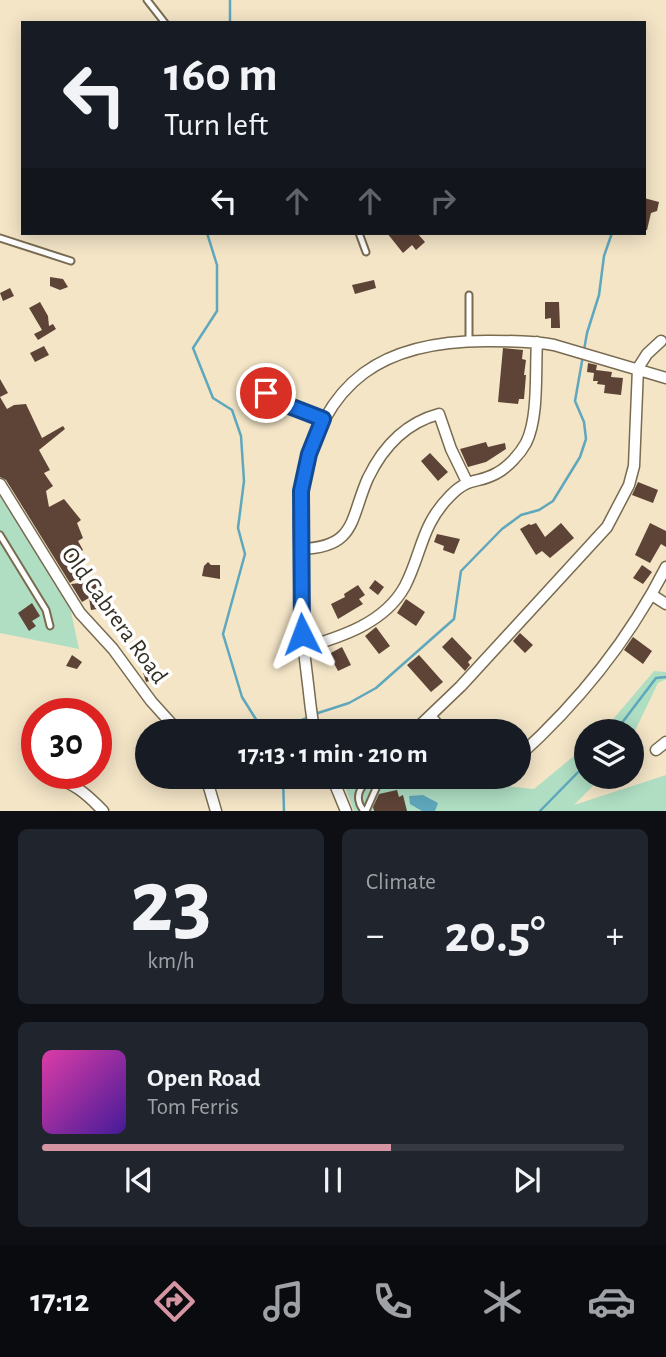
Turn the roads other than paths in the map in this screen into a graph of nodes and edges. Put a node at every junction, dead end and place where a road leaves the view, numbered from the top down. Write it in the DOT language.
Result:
graph roads {
  1 [pos="147,0"];
  2 [pos="163,21"];
  3 [pos="360,235"];
  4 [pos="0,238"];
  5 [pos="366,252"];
  6 [pos="71,261"];
  7 [pos="469,295"];
  8 [pos="469,341"];
  9 [pos="661,341"];
  10 [pos="537,342"];
  11 [pos="638,368"];
  12 [pos="666,378"];
  13 [pos="253,379"];
  14 [pos="323,419"];
  15 [pos="467,482"];
  16 [pos="0,484"];
  17 [pos="0,535"];
  18 [pos="300,549"];
  19 [pos="666,567"];
  20 [pos="652,595"];
  21 [pos="666,604"];
  22 [pos="50,626"];
  23 [pos="303,648"];
  24 [pos="431,717"];
  25 [pos="167,719"];
  26 [pos="313,719"];
  27 [pos="429,719"];
  28 [pos="666,742"];
  29 [pos="531,744"];
  30 [pos="656,750"];
  31 [pos="79,789"];
  32 [pos="210,789"];
  33 [pos="339,789"];
  34 [pos="362,789"];
  35 [pos="375,789"];
  36 [pos="103,811"];
  37 [pos="216,811"];
  38 [pos="346,811"];
  39 [pos="365,811"];
  1 -- 2 [label="lane"];
  3 -- 5 [label="lane"];
  4 -- 6 [label="lane"];
  7 -- 8 [label="lane"];
  8 -- 10 [label="street"];
  8 -- 14 [label="street"];
  9 -- 11 [label="street"];
  10 -- 11 [label="street"];
  10 -- 15 [label="street"];
  11 -- 12 [label="street"];
  11 -- 24 [label="street"];
  13 -- 14 [label="street"];
  14 -- 18 [label="street"];
  15 -- 18 [label="street"];
  15 -- 23 [label="street"];
  16 -- 25 [label="street, Old Cabrera Road"];
  17 -- 22 [label="lane"];
  18 -- 23 [label="street"];
  19 -- 20 [label="street"];
  20 -- 21 [label="street"];
  20 -- 29 [label="street"];
  23 -- 26 [label="street"];
  24 -- 27 [label="street"];
  28 -- 30 [label="street"];
  31 -- 36 [label="street"];
  32 -- 37 [label="street"];
  33 -- 38 [label="street"];
  34 -- 39 [label="lane"];
  35 -- 39 [label="lane"];
}
